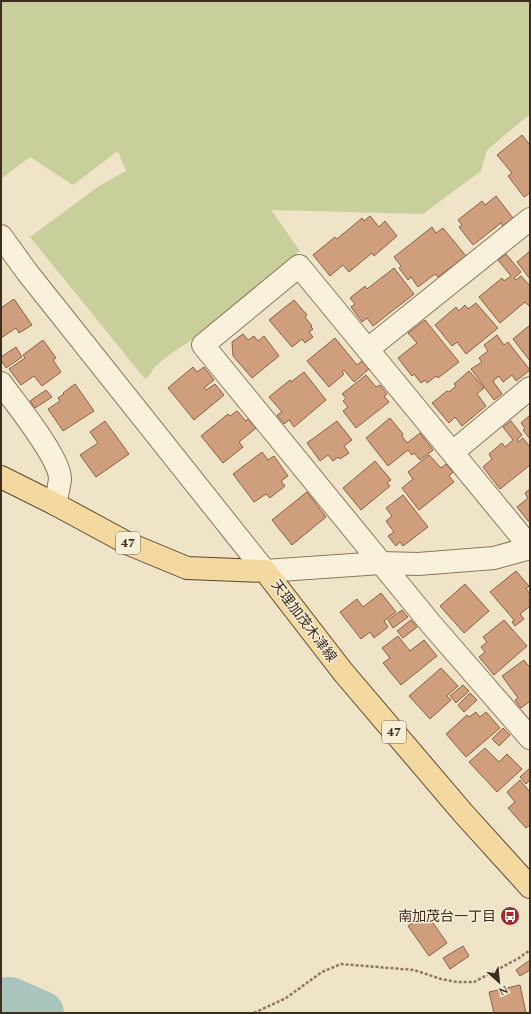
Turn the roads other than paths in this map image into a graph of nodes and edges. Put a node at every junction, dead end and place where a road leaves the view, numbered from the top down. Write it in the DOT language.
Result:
graph roads {
  1 [pos="530,219"];
  2 [pos="1,236"];
  3 [pos="368,349"];
  4 [pos="1,383"];
  5 [pos="530,388"];
  6 [pos="453,452"];
  7 [pos="1,477"];
  8 [pos="55,504"];
  9 [pos="530,548"];
  10 [pos="381,563"];
  11 [pos="265,571"];
  12 [pos="530,738"];
  13 [pos="530,886"];
  1 -- 3 [label="street"];
  2 -- 11 [label="street"];
  3 -- 6 [label="street"];
  3 -- 10 [label="street"];
  4 -- 8 [label="street"];
  5 -- 6 [label="street"];
  6 -- 9 [label="street"];
  7 -- 8 [label="main road, 天理加茂木津線 / 47"];
  8 -- 11 [label="main road, 天理加茂木津線 / 47"];
  9 -- 10 [label="street"];
  10 -- 11 [label="street"];
  10 -- 12 [label="street"];
  11 -- 13 [label="main road, 天理加茂木津線 / 47"];
}
